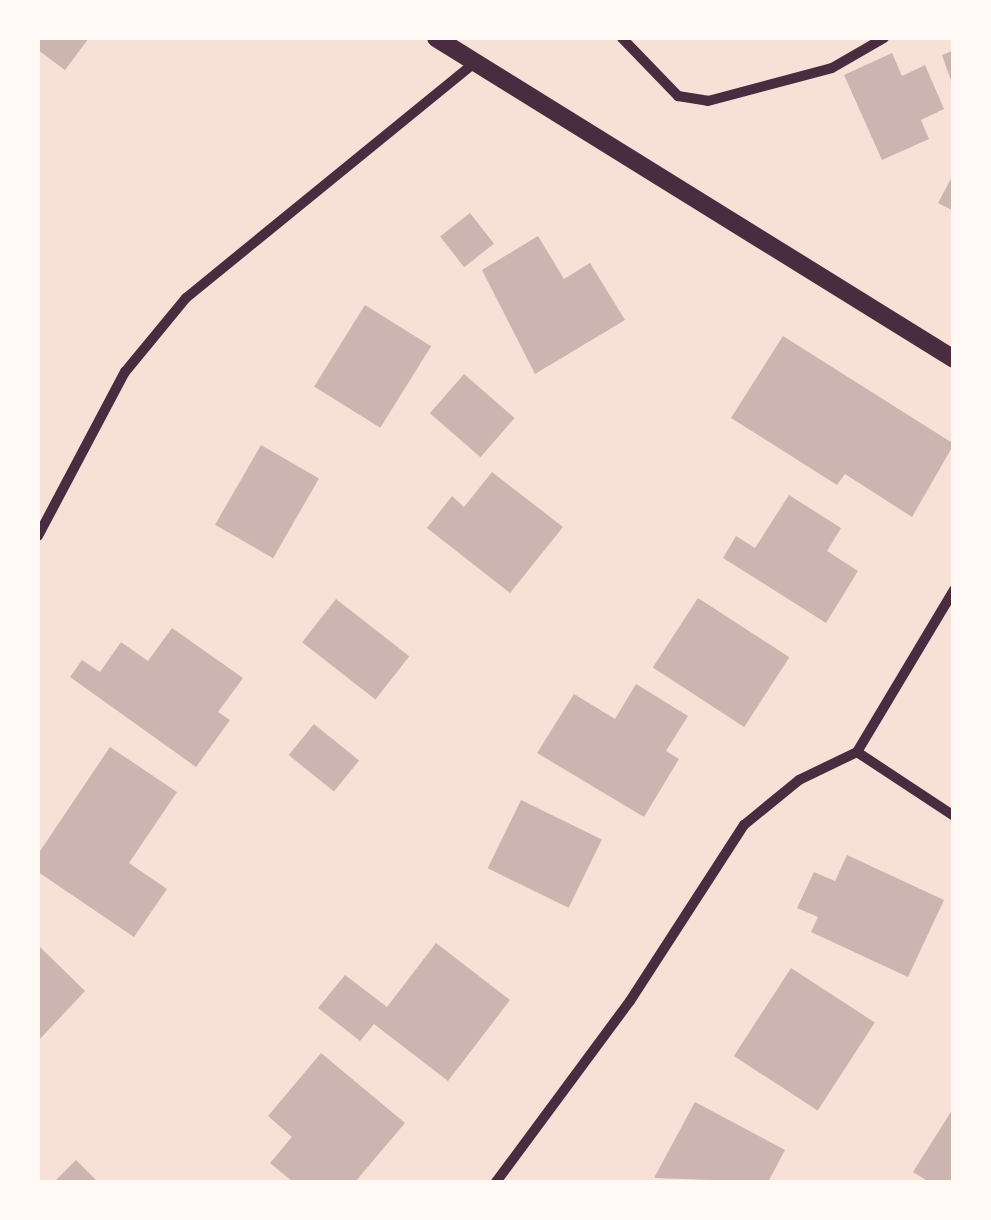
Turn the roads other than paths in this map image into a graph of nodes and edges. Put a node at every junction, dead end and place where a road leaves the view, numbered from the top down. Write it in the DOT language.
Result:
graph roads {
  1 [pos="436,38"];
  2 [pos="622,38"];
  3 [pos="884,38"];
  4 [pos="476,61"];
  5 [pos="954,359"];
  6 [pos="38,536"];
  7 [pos="954,590"];
  8 [pos="857,752"];
  9 [pos="954,816"];
  10 [pos="496,1182"];
  1 -- 4 [label="street"];
  2 -- 3 [label="street"];
  4 -- 5 [label="street"];
  4 -- 6 [label="street"];
  7 -- 8 [label="street"];
  8 -- 9 [label="street"];
  8 -- 10 [label="street"];
}
